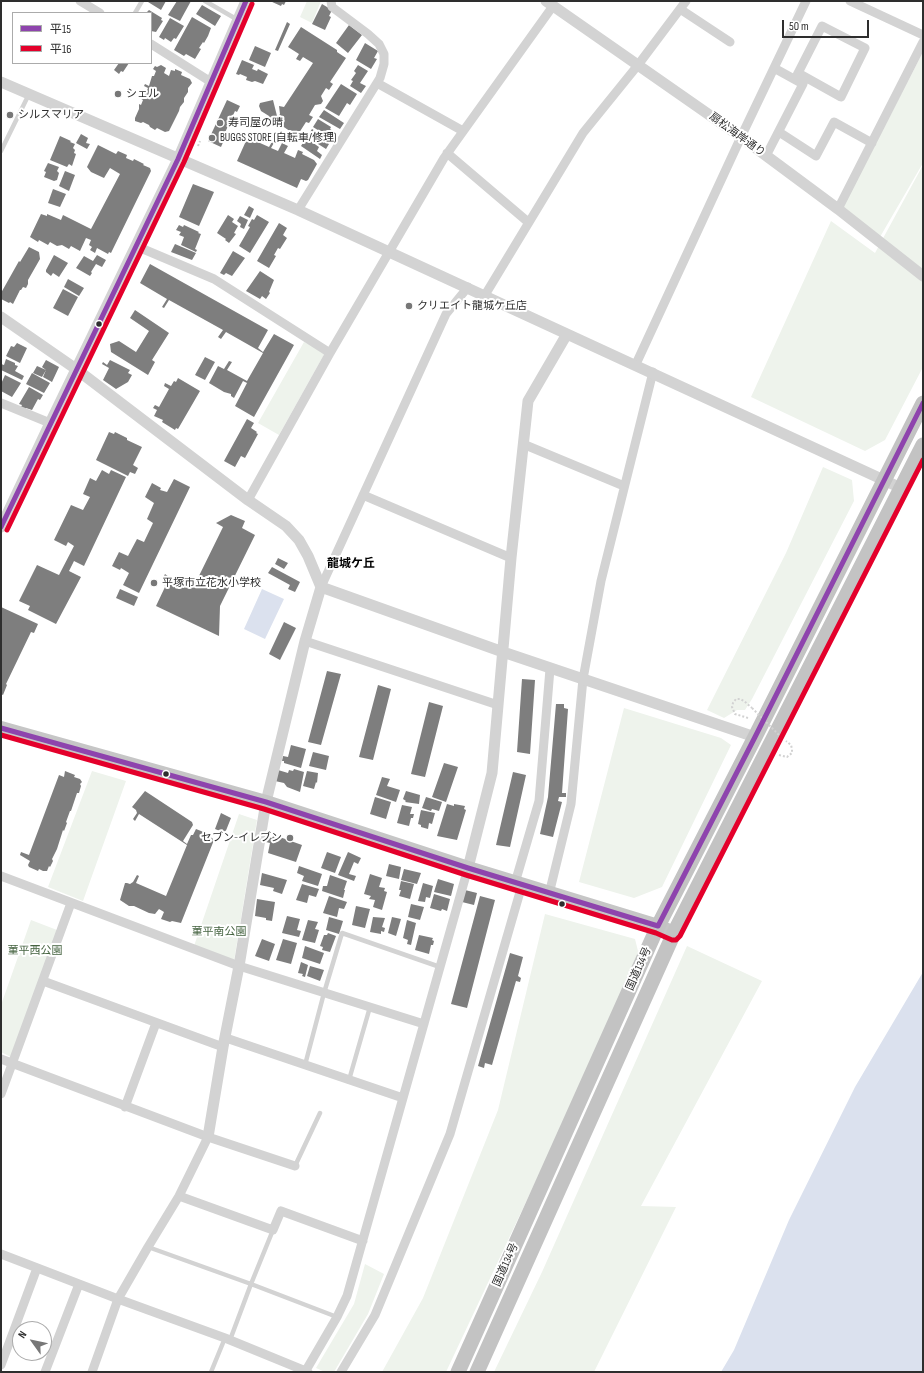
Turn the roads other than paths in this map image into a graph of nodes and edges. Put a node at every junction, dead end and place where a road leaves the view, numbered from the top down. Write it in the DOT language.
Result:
graph roads {
  1 [pos="80,1"];
  2 [pos="142,1"];
  3 [pos="205,1"];
  4 [pos="246,1"];
  5 [pos="331,1"];
  6 [pos="686,1"];
  7 [pos="806,1"];
  8 [pos="850,1"];
  9 [pos="550,4"];
  10 [pos="680,10"];
  11 [pos="98,12"];
  12 [pos="136,12"];
  13 [pos="238,20"];
  14 [pos="923,36"];
  15 [pos="730,42"];
  16 [pos="923,42"];
  17 [pos="152,45"];
  18 [pos="638,64"];
  19 [pos="774,68"];
  20 [pos="796,76"];
  21 [pos="1,82"];
  22 [pos="211,82"];
  23 [pos="377,83"];
  24 [pos="29,94"];
  25 [pos="463,131"];
  26 [pos="779,132"];
  27 [pos="741,136"];
  28 [pos="872,143"];
  29 [pos="1,151"];
  30 [pos="448,153"];
  31 [pos="766,156"];
  32 [pos="178,159"];
  33 [pos="838,209"];
  34 [pos="298,210"];
  35 [pos="528,222"];
  36 [pos="136,246"];
  37 [pos="389,252"];
  38 [pos="923,276"];
  39 [pos="468,287"];
  40 [pos="485,295"];
  41 [pos="1,317"];
  42 [pos="566,334"];
  43 [pos="330,353"];
  44 [pos="636,364"];
  45 [pos="76,369"];
  46 [pos="653,372"];
  47 [pos="1,403"];
  48 [pos="923,403"];
  49 [pos="50,423"];
  50 [pos="523,444"];
  51 [pos="923,445"];
  52 [pos="884,479"];
  53 [pos="624,486"];
  54 [pos="901,488"];
  55 [pos="363,495"];
  56 [pos="248,500"];
  57 [pos="1,527"];
  58 [pos="511,558"];
  59 [pos="321,587"];
  60 [pos="305,641"];
  61 [pos="503,652"];
  62 [pos="550,668"];
  63 [pos="583,679"];
  64 [pos="498,706"];
  65 [pos="1,728"];
  66 [pos="755,737"];
  67 [pos="266,802"];
  68 [pos="468,868"];
  69 [pos="1,876"];
  70 [pos="518,884"];
  71 [pos="549,894"];
  72 [pos="71,903"];
  73 [pos="658,926"];
  74 [pos="674,933"];
  75 [pos="239,966"];
  76 [pos="440,967"];
  77 [pos="43,980"];
  78 [pos="324,993"];
  79 [pos="370,1007"];
  80 [pos="156,1022"];
  81 [pos="424,1024"];
  82 [pos="224,1043"];
  83 [pos="1,1059"];
  84 [pos="12,1064"];
  85 [pos="305,1065"];
  86 [pos="349,1080"];
  87 [pos="1,1094"];
  88 [pos="403,1098"];
  89 [pos="125,1106"];
  90 [pos="320,1113"];
  91 [pos="208,1138"];
  92 [pos="295,1166"];
  93 [pos="179,1196"];
  94 [pos="273,1230"];
  95 [pos="363,1241"];
  96 [pos="148,1247"];
  97 [pos="1,1254"];
  98 [pos="37,1268"];
  99 [pos="79,1284"];
  100 [pos="251,1284"];
  101 [pos="118,1299"];
  102 [pos="337,1317"];
  103 [pos="227,1339"];
  104 [pos="1,1365"];
  105 [pos="45,1372"];
  106 [pos="92,1372"];
  107 [pos="212,1372"];
  108 [pos="306,1372"];
  109 [pos="341,1372"];
  110 [pos="458,1372"];
  111 [pos="477,1372"];
  1 -- 11 [label="street"];
  2 -- 12 [label="lane"];
  3 -- 13 [label="lane"];
  4 -- 13 [label="street"];
  5 -- 23 [label="street"];
  6 -- 10 [label="street"];
  7 -- 19 [label="street"];
  8 -- 14 [label="street"];
  9 -- 18 [label="street, 扇松海岸通り"];
  9 -- 25 [label="street"];
  10 -- 15 [label="street"];
  10 -- 18 [label="street"];
  13 -- 22 [label="street"];
  16 -- 28 [label="street"];
  17 -- 22 [label="street"];
  18 -- 27 [label="street, 扇松海岸通り"];
  18 -- 35 [label="street"];
  19 -- 20 [label="street"];
  19 -- 27 [label="street"];
  20 -- 20 [label="street"];
  20 -- 26 [label="street"];
  21 -- 24 [label="street"];
  22 -- 32 [label="street"];
  23 -- 25 [label="street"];
  23 -- 34 [label="street"];
  24 -- 29 [label="lane"];
  24 -- 32 [label="street"];
  25 -- 30 [label="street"];
  26 -- 28 [label="street"];
  26 -- 31 [label="street"];
  27 -- 31 [label="street, 扇松海岸通り"];
  27 -- 44 [label="street"];
  28 -- 33 [label="street"];
  30 -- 35 [label="street"];
  30 -- 37 [label="street"];
  31 -- 33 [label="street, 扇松海岸通り"];
  32 -- 34 [label="street"];
  32 -- 36 [label="street"];
  33 -- 38 [label="street, 扇松海岸通り"];
  34 -- 37 [label="street"];
  35 -- 40 [label="street"];
  36 -- 43 [label="street"];
  36 -- 45 [label="street"];
  37 -- 39 [label="street"];
  37 -- 43 [label="street"];
  39 -- 40 [label="street"];
  39 -- 55 [label="street"];
  40 -- 42 [label="street"];
  41 -- 45 [label="street"];
  42 -- 44 [label="street"];
  42 -- 50 [label="street"];
  43 -- 56 [label="street"];
  44 -- 46 [label="street"];
  45 -- 49 [label="street"];
  45 -- 56 [label="street"];
  46 -- 52 [label="street"];
  46 -- 53 [label="street"];
  47 -- 49 [label="street"];
  48 -- 52 [label="highway, 国道134号"];
  49 -- 57 [label="street"];
  50 -- 53 [label="street"];
  50 -- 58 [label="street"];
  51 -- 54 [label="highway, 国道134号"];
  52 -- 54 [label="street"];
  52 -- 66 [label="highway, 国道134号"];
  53 -- 63 [label="street"];
  54 -- 74 [label="highway, 国道134号"];
  55 -- 58 [label="street"];
  55 -- 59 [label="street"];
  56 -- 59 [label="street"];
  58 -- 61 [label="street"];
  59 -- 60 [label="street"];
  59 -- 61 [label="street"];
  60 -- 64 [label="street"];
  60 -- 67 [label="street"];
  61 -- 62 [label="street"];
  61 -- 64 [label="street"];
  62 -- 63 [label="street"];
  62 -- 70 [label="street"];
  63 -- 66 [label="street"];
  63 -- 71 [label="street"];
  64 -- 68 [label="street"];
  65 -- 67 [label="main road"];
  66 -- 73 [label="highway, 国道134号"];
  67 -- 68 [label="main road"];
  67 -- 75 [label="street"];
  68 -- 70 [label="main road"];
  68 -- 76 [label="street"];
  69 -- 72 [label="street"];
  70 -- 71 [label="main road"];
  70 -- 109 [label="street"];
  71 -- 73 [label="main road"];
  72 -- 75 [label="street"];
  72 -- 77 [label="street"];
  73 -- 74 [label="main road"];
  73 -- 110 [label="highway, 国道134号"];
  74 -- 111 [label="highway, 国道134号"];
  75 -- 78 [label="street"];
  75 -- 82 [label="street"];
  76 -- 78 [label="lane"];
  76 -- 81 [label="street"];
  77 -- 80 [label="street"];
  77 -- 84 [label="street"];
  78 -- 79 [label="street"];
  78 -- 85 [label="lane"];
  79 -- 81 [label="street"];
  79 -- 86 [label="lane"];
  80 -- 82 [label="street"];
  80 -- 89 [label="street"];
  81 -- 88 [label="street"];
  82 -- 85 [label="street"];
  82 -- 91 [label="street"];
  83 -- 84 [label="street"];
  84 -- 87 [label="street"];
  84 -- 89 [label="street"];
  85 -- 86 [label="street"];
  86 -- 88 [label="street"];
  88 -- 95 [label="street"];
  89 -- 91 [label="street"];
  90 -- 92 [label="lane"];
  91 -- 92 [label="street"];
  91 -- 93 [label="street"];
  93 -- 94 [label="street"];
  93 -- 96 [label="street"];
  94 -- 95 [label="street"];
  94 -- 100 [label="lane"];
  95 -- 102 [label="street"];
  96 -- 100 [label="lane"];
  96 -- 101 [label="street"];
  97 -- 98 [label="street"];
  98 -- 99 [label="street"];
  98 -- 104 [label="street"];
  99 -- 101 [label="street"];
  99 -- 105 [label="street"];
  100 -- 102 [label="lane"];
  100 -- 103 [label="lane"];
  101 -- 103 [label="street"];
  101 -- 106 [label="street"];
  102 -- 108 [label="street"];
  103 -- 107 [label="lane"];
  103 -- 108 [label="street"];
}
